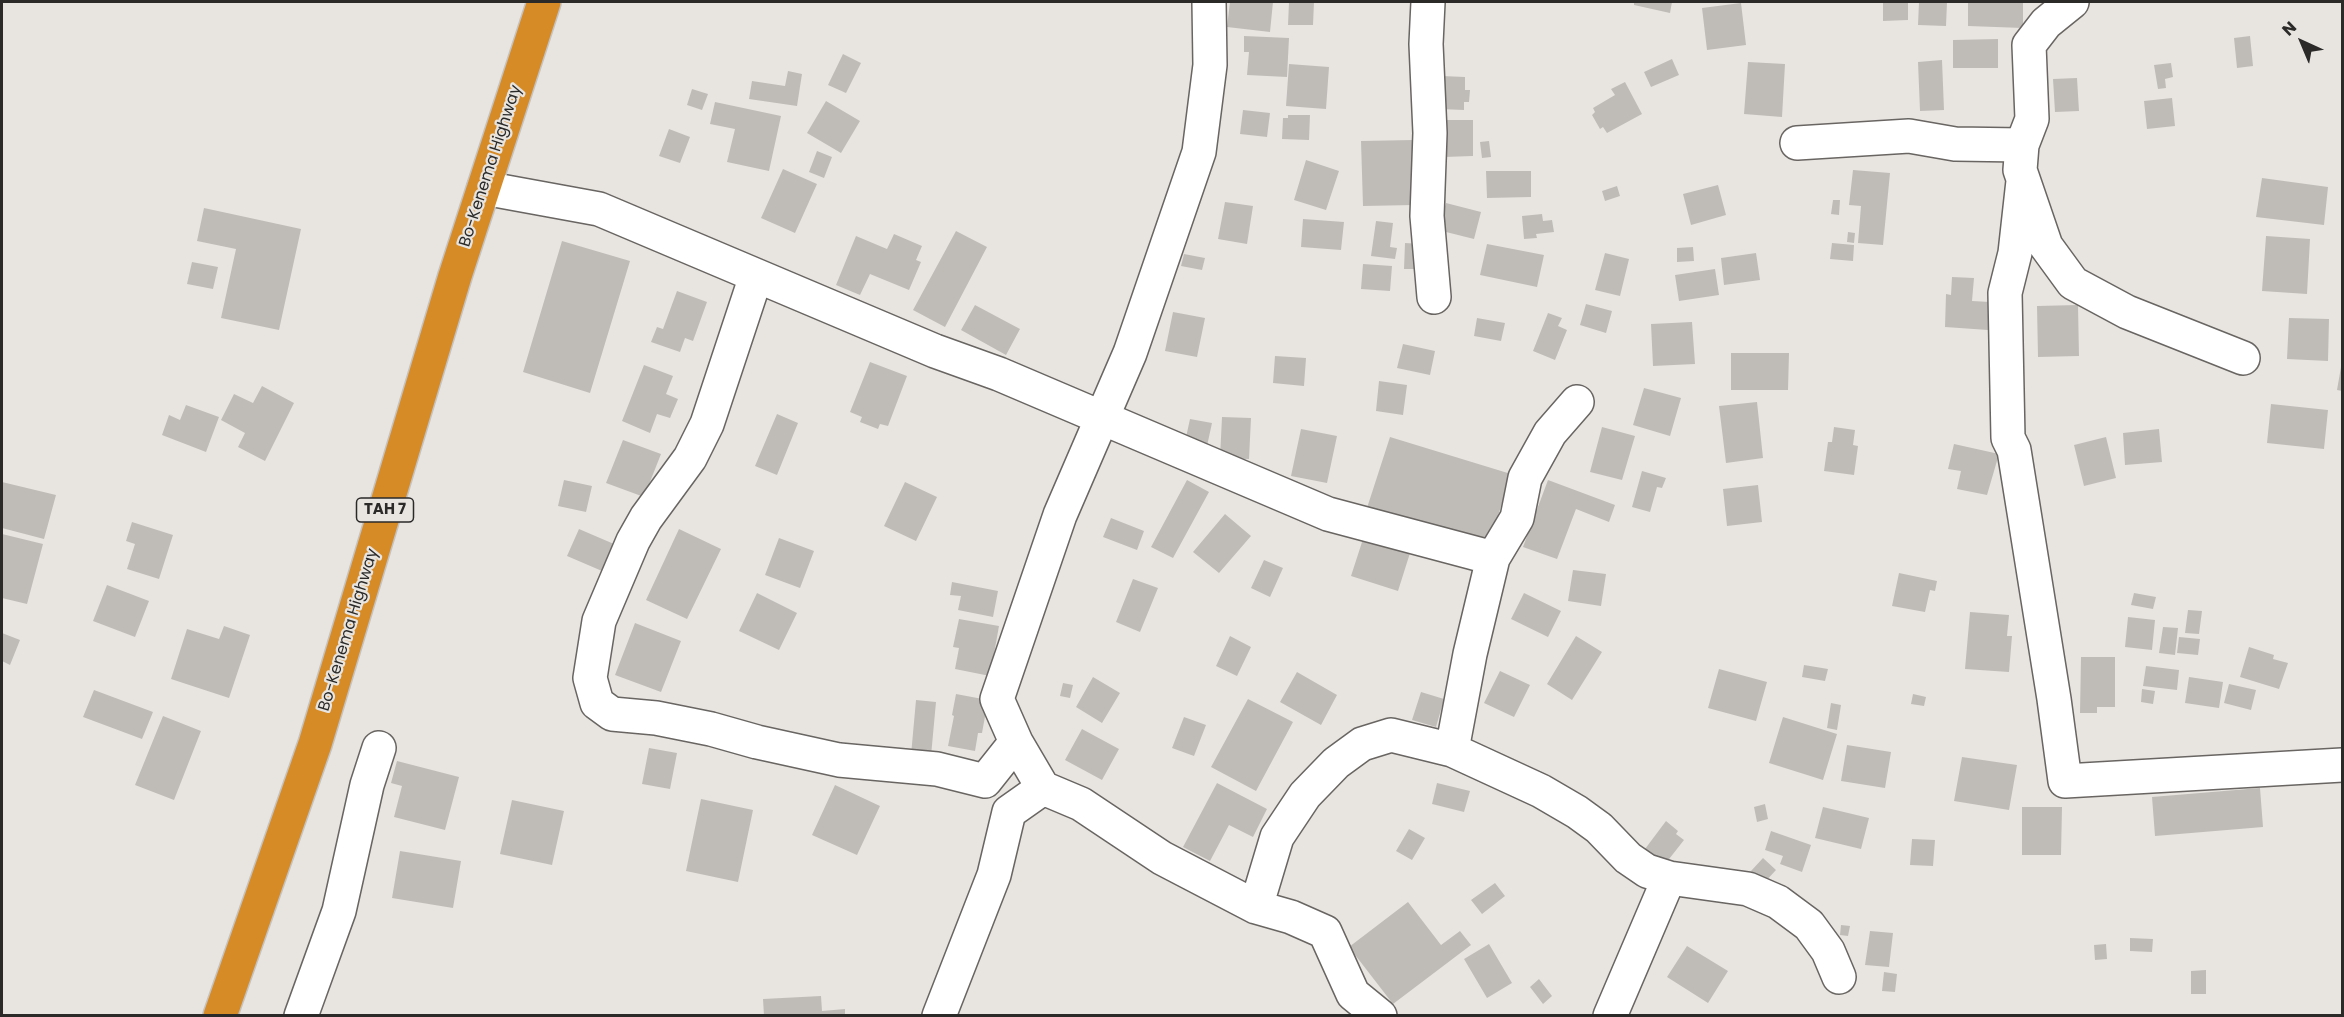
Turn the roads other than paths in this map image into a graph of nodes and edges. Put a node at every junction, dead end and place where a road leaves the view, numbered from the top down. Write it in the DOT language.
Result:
graph roads {
  1 [pos="544,2"];
  2 [pos="1209,2"];
  3 [pos="1428,2"];
  4 [pos="2072,2"];
  5 [pos="1797,143"];
  6 [pos="2022,145"];
  7 [pos="2023,181"];
  8 [pos="484,188"];
  9 [pos="756,276"];
  10 [pos="1434,297"];
  11 [pos="2243,358"];
  12 [pos="1577,402"];
  13 [pos="1100,418"];
  14 [pos="1493,558"];
  15 [pos="1016,742"];
  16 [pos="379,748"];
  17 [pos="1452,750"];
  18 [pos="2343,765"];
  19 [pos="985,781"];
  20 [pos="1043,788"];
  21 [pos="1009,812"];
  22 [pos="1669,878"];
  23 [pos="1256,907"];
  24 [pos="1839,977"];
  25 [pos="220,1016"];
  26 [pos="301,1016"];
  27 [pos="939,1016"];
  28 [pos="1380,1016"];
  29 [pos="1610,1016"];
  1 -- 8 [label="highway, Bo-Kenema Highway / TAH 7"];
  2 -- 13 [label="street"];
  3 -- 10 [label="street"];
  4 -- 6 [label="street"];
  5 -- 6 [label="street"];
  6 -- 7 [label="street"];
  7 -- 11 [label="street"];
  7 -- 18 [label="street"];
  8 -- 9 [label="street"];
  8 -- 25 [label="highway, Bo-Kenema Highway / TAH 7"];
  9 -- 13 [label="street"];
  9 -- 19 [label="street"];
  12 -- 14 [label="street"];
  13 -- 14 [label="street"];
  13 -- 15 [label="street"];
  14 -- 17 [label="street"];
  15 -- 19 [label="street"];
  15 -- 20 [label="street"];
  16 -- 26 [label="street"];
  17 -- 22 [label="street"];
  17 -- 23 [label="street"];
  19 -- 21 [label="street"];
  20 -- 21 [label="street"];
  20 -- 23 [label="street"];
  21 -- 27 [label="street"];
  22 -- 24 [label="street"];
  22 -- 29 [label="street"];
  23 -- 28 [label="street"];
}
